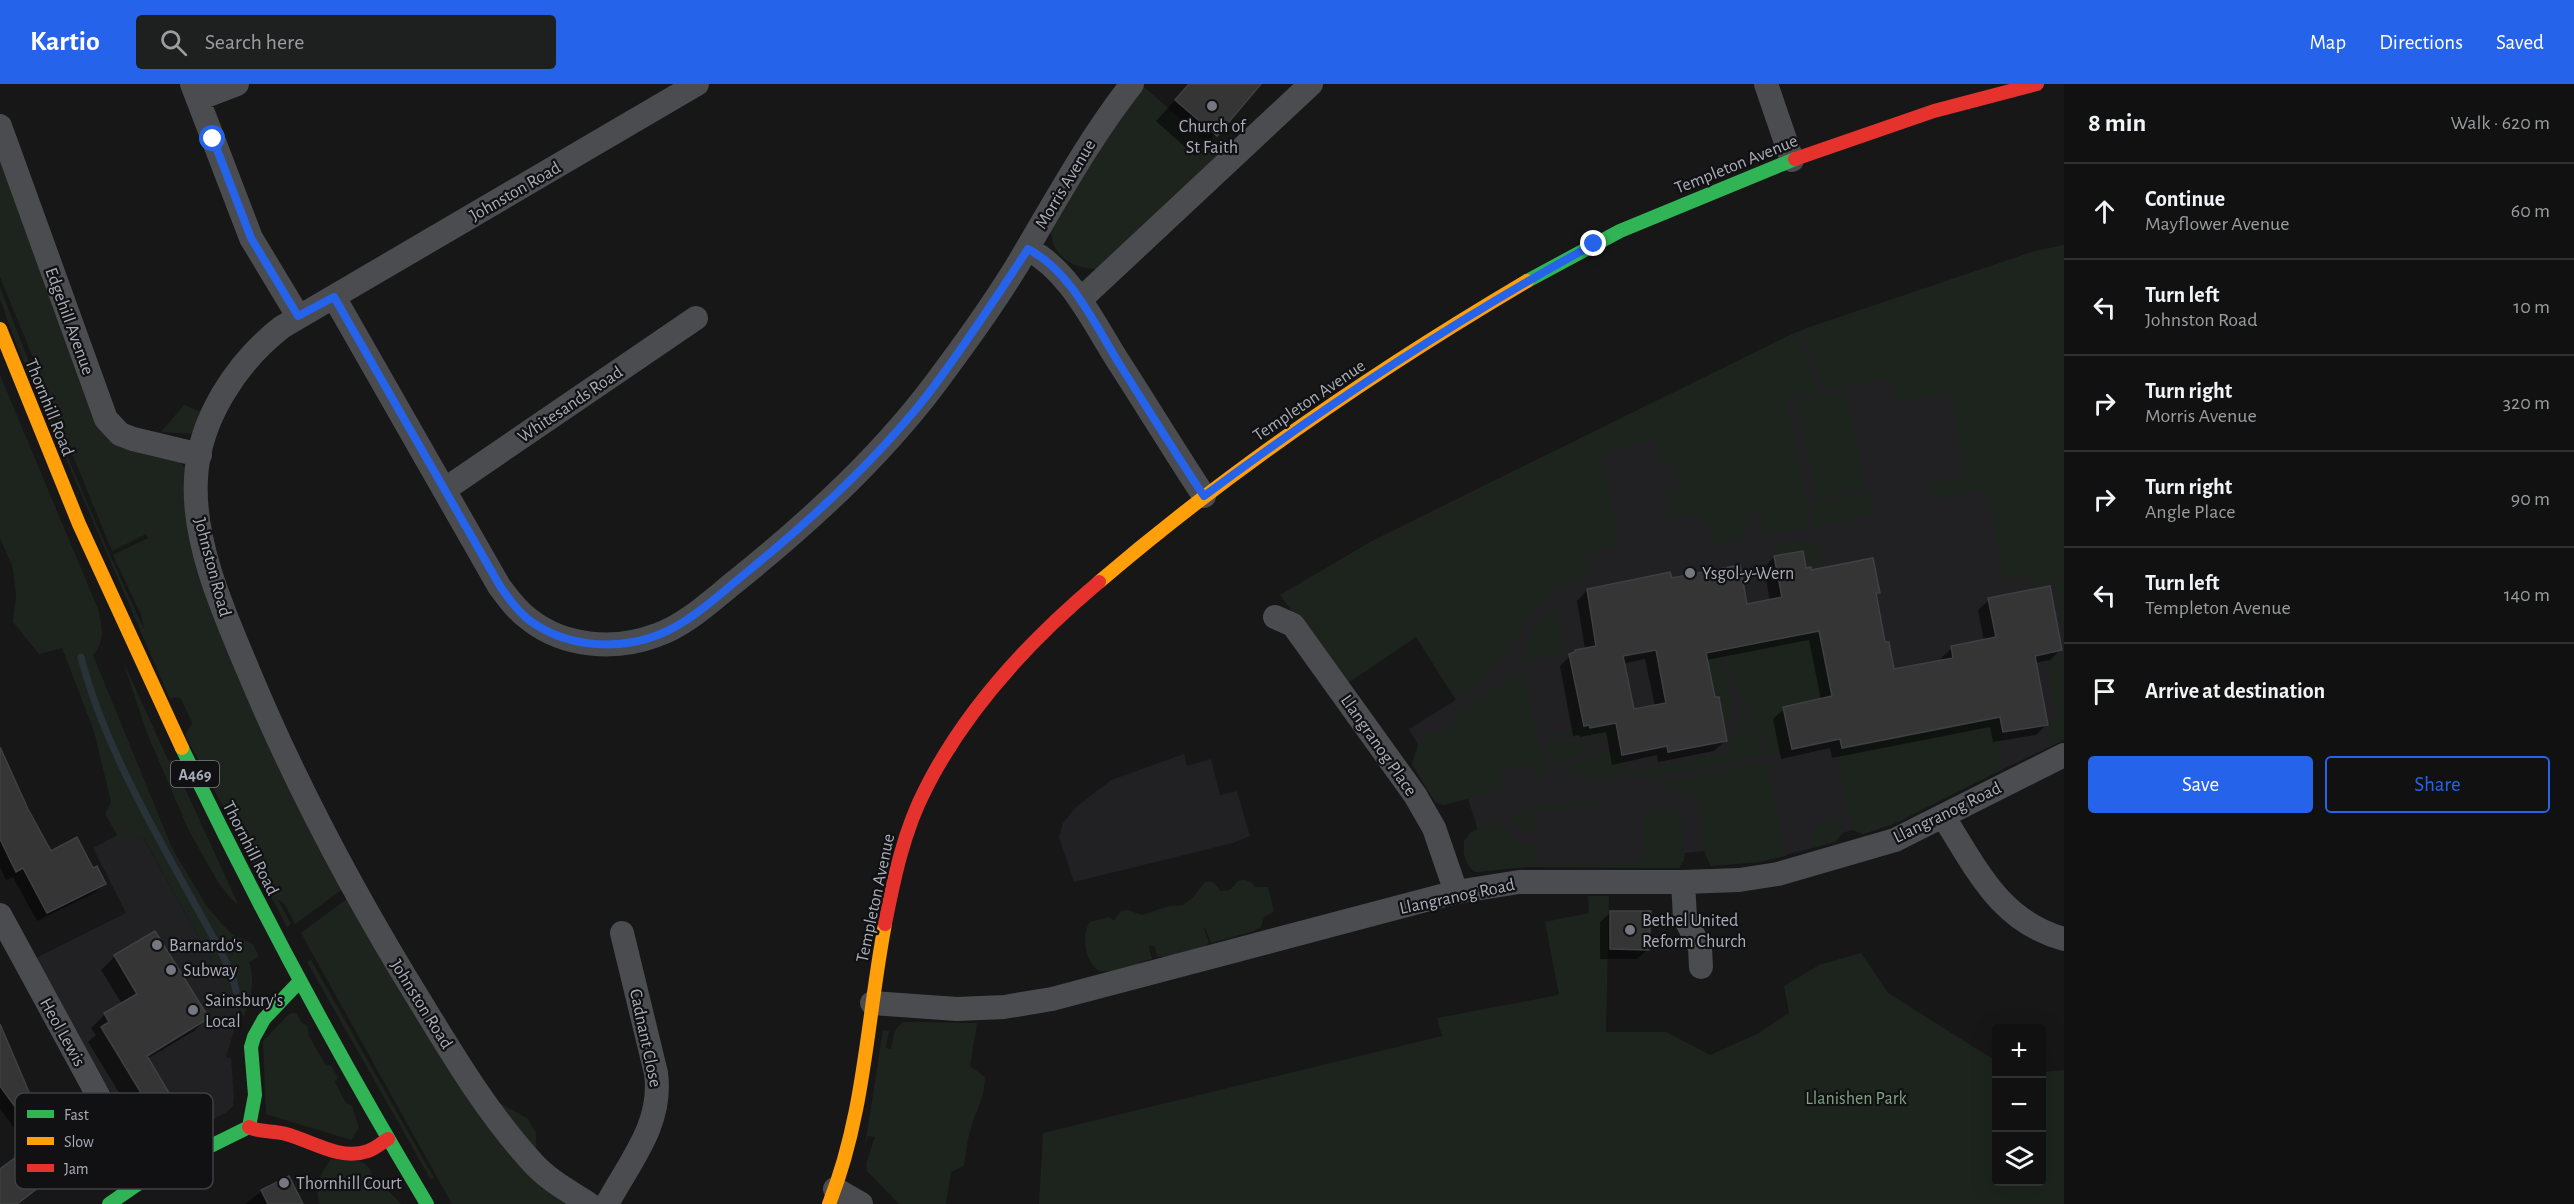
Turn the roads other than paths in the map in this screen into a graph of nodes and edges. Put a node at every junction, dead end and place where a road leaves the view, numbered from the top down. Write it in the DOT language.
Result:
graph roads {
  1 [pos="237,84"];
  2 [pos="697,84"];
  3 [pos="1132,84"];
  4 [pos="1311,84"];
  5 [pos="1766,84"];
  6 [pos="2037,84"];
  7 [pos="195,91"];
  8 [pos="0,126"];
  9 [pos="1792,160"];
  10 [pos="1028,249"];
  11 [pos="334,297"];
  12 [pos="1080,300"];
  13 [pos="298,316"];
  14 [pos="696,318"];
  15 [pos="0,329"];
  16 [pos="200,455"];
  17 [pos="444,490"];
  18 [pos="1204,496"];
  19 [pos="1275,617"];
  20 [pos="2064,755"];
  21 [pos="1943,816"];
  22 [pos="1683,882"];
  23 [pos="1456,892"];
  24 [pos="0,915"];
  25 [pos="622,933"];
  26 [pos="2064,939"];
  27 [pos="1701,967"];
  28 [pos="299,982"];
  29 [pos="873,1003"];
  30 [pos="96,1093"];
  31 [pos="249,1127"];
  32 [pos="388,1138"];
  33 [pos="213,1145"];
  34 [pos="131,1189"];
  35 [pos="832,1197"];
  36 [pos="109,1204"];
  37 [pos="427,1204"];
  38 [pos="589,1204"];
  39 [pos="607,1204"];
  40 [pos="861,1204"];
  1 -- 7 [label="street"];
  2 -- 11 [label="street, Johnston Road"];
  3 -- 10 [label="street, Morris Avenue"];
  4 -- 12 [label="street"];
  5 -- 9 [label="street"];
  6 -- 9 [label="street, Templeton Avenue"];
  7 -- 13 [label="street"];
  8 -- 16 [label="street, Edgehill Avenue"];
  9 -- 18 [label="street, Templeton Avenue"];
  10 -- 12 [label="street"];
  10 -- 17 [label="street, Morris Avenue"];
  11 -- 13 [label="street, Johnston Road"];
  11 -- 17 [label="street, Morris Avenue"];
  12 -- 18 [label="street"];
  13 -- 16 [label="street, Johnston Road"];
  14 -- 17 [label="street, Whitesands Road"];
  15 -- 28 [label="street, Thornhill Road / A469"];
  16 -- 38 [label="street, Johnston Road"];
  18 -- 29 [label="street, Templeton Avenue"];
  19 -- 23 [label="street, Llangranog Place"];
  20 -- 21 [label="street, Llangranog Road"];
  21 -- 22 [label="street, Llangranog Road"];
  21 -- 26 [label="street"];
  22 -- 23 [label="street, Llangranog Road"];
  22 -- 27 [label="street"];
  23 -- 29 [label="street, Llangranog Road"];
  24 -- 30 [label="street, Heol Lewis"];
  25 -- 39 [label="street, Cadnant Close"];
  28 -- 31 [label="street"];
  28 -- 32 [label="street, Thornhill Road / A469"];
  29 -- 35 [label="street, Templeton Avenue"];
  31 -- 32 [label="street"];
  31 -- 33 [label="street"];
  32 -- 37 [label="street, Thornhill Road / A469"];
  34 -- 36 [label="street"];
  35 -- 40 [label="street"];
}
